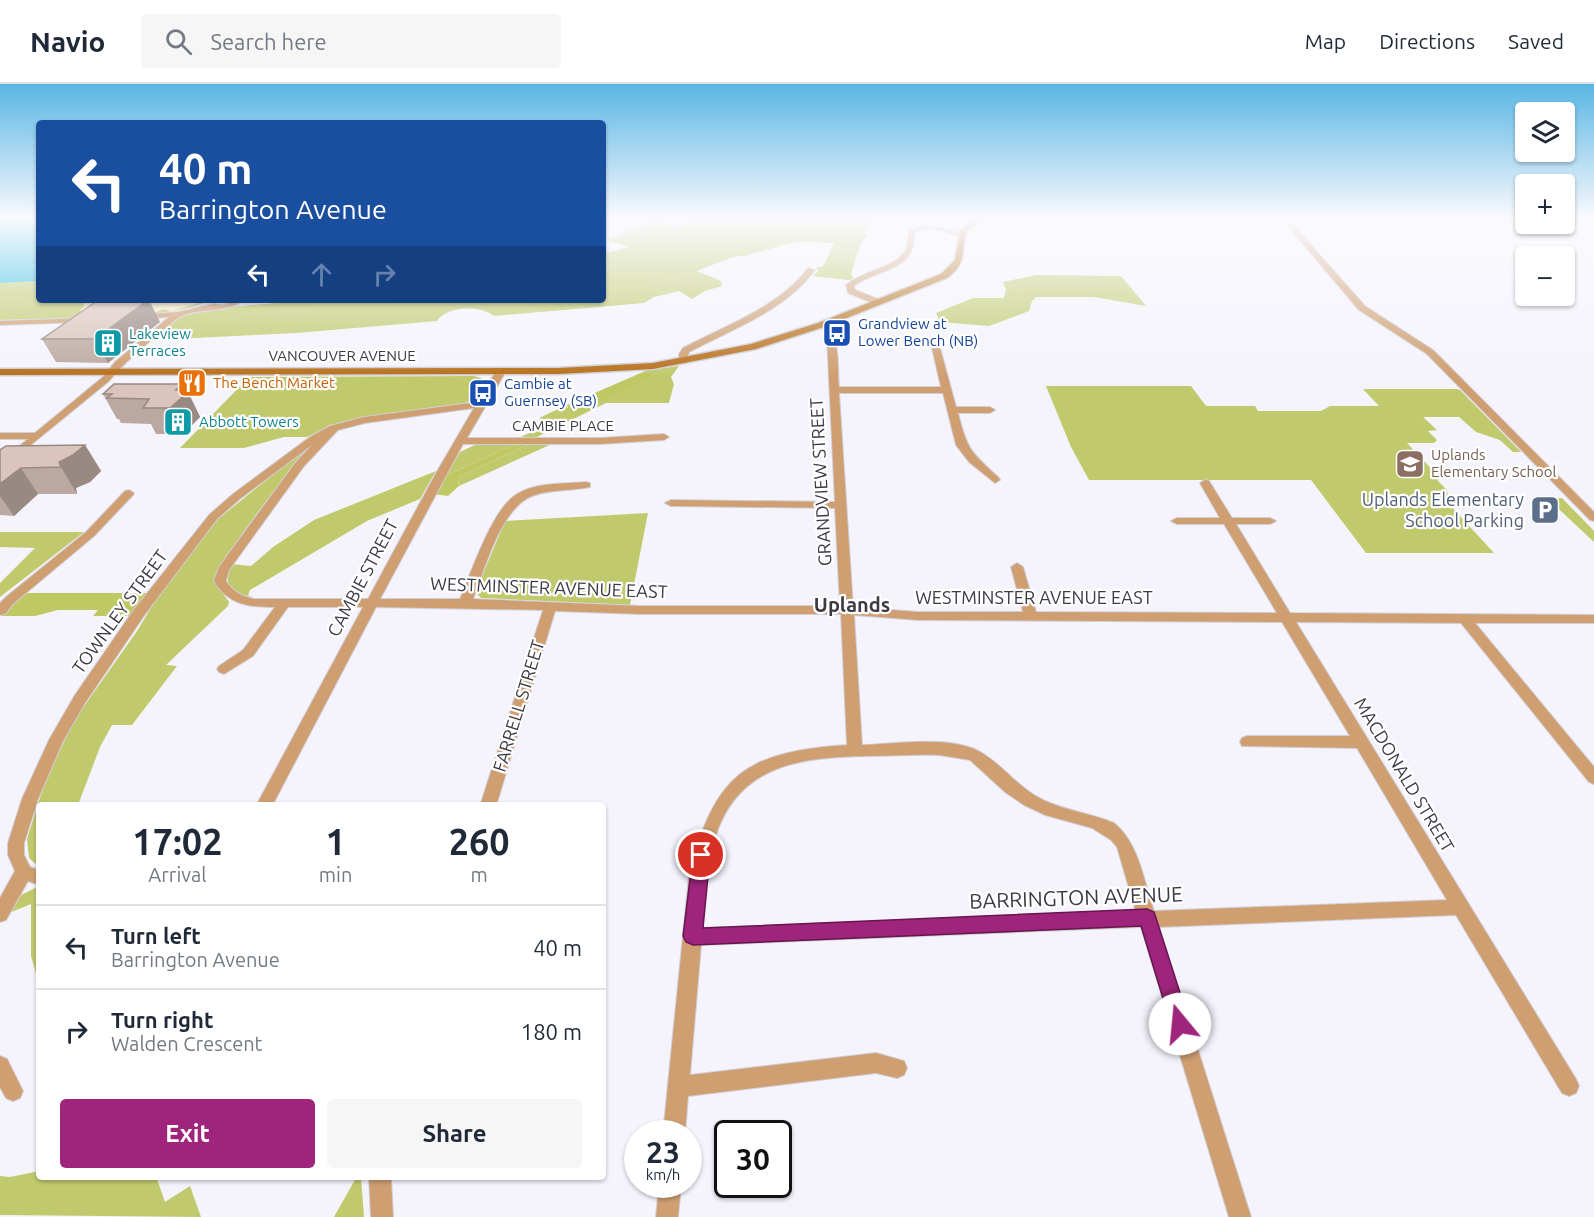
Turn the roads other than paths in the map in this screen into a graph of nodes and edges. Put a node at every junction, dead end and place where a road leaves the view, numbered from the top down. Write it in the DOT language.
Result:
graph roads {
  1 [pos="810,271"];
  2 [pos="875,271"];
  3 [pos="951,271"];
  4 [pos="1330,271"];
  5 [pos="216,303"];
  6 [pos="234,303"];
  7 [pos="878,303"];
  8 [pos="178,314"];
  9 [pos="128,318"];
  10 [pos="97,319"];
  11 [pos="0,323"];
  12 [pos="821,325"];
  13 [pos="936,348"];
  14 [pos="683,361"];
  15 [pos="501,371"];
  16 [pos="0,372"];
  17 [pos="112,372"];
  18 [pos="834,390"];
  19 [pos="946,390"];
  20 [pos="483,404"];
  21 [pos="951,410"];
  22 [pos="990,410"];
  23 [pos="334,428"];
  24 [pos="0,436"];
  25 [pos="36,436"];
  26 [pos="664,437"];
  27 [pos="462,441"];
  28 [pos="0,467"];
  29 [pos="995,480"];
  30 [pos="1205,483"];
  31 [pos="586,484"];
  32 [pos="129,493"];
  33 [pos="671,502"];
  34 [pos="840,505"];
  35 [pos="1594,518"];
  36 [pos="1177,521"];
  37 [pos="1228,521"];
  38 [pos="1270,521"];
  39 [pos="1017,567"];
  40 [pos="373,602"];
  41 [pos="285,603"];
  42 [pos="465,603"];
  43 [pos="550,606"];
  44 [pos="1,608"];
  45 [pos="845,611"];
  46 [pos="1031,616"];
  47 [pos="1286,617"];
  48 [pos="1464,618"];
  49 [pos="1594,619"];
  50 [pos="224,669"];
  51 [pos="1247,742"];
  52 [pos="1361,742"];
  53 [pos="855,750"];
  54 [pos="1594,778"];
  55 [pos="266,802"];
  56 [pos="489,802"];
  57 [pos="31,875"];
  58 [pos="1461,907"];
  59 [pos="0,914"];
  60 [pos="1147,918"];
  61 [pos="693,936"];
  62 [pos="0,1066"];
  63 [pos="897,1068"];
  64 [pos="1569,1086"];
  65 [pos="679,1087"];
  66 [pos="13,1091"];
  67 [pos="675,1120"];
  68 [pos="380,1180"];
  69 [pos="669,1198"];
  70 [pos="382,1217"];
  71 [pos="667,1217"];
  72 [pos="1240,1217"];
  1 -- 14 [label="street"];
  2 -- 7 [label="street"];
  3 -- 7 [label="street, VANCOUVER AVENUE"];
  4 -- 35 [label="street"];
  5 -- 6 [label="street"];
  5 -- 8 [label="street"];
  7 -- 12 [label="street, VANCOUVER AVENUE"];
  8 -- 9 [label="street"];
  8 -- 17 [label="street"];
  10 -- 11 [label="street"];
  12 -- 14 [label="street, VANCOUVER AVENUE"];
  12 -- 18 [label="street, GRANDVIEW STREET"];
  13 -- 19 [label="street"];
  14 -- 15 [label="street, VANCOUVER AVENUE"];
  15 -- 17 [label="street, VANCOUVER AVENUE"];
  15 -- 20 [label="street, CAMBIE STREET"];
  16 -- 17 [label="street, VANCOUVER AVENUE"];
  17 -- 25 [label="street"];
  18 -- 19 [label="street"];
  18 -- 34 [label="street, GRANDVIEW STREET"];
  19 -- 21 [label="street"];
  20 -- 23 [label="street, TOWNLEY STREET"];
  20 -- 27 [label="street, CAMBIE STREET"];
  21 -- 22 [label="street"];
  21 -- 29 [label="street"];
  23 -- 41 [label="street, WESTMINSTER AVENUE EAST"];
  23 -- 57 [label="street, TOWNLEY STREET"];
  24 -- 25 [label="street"];
  25 -- 28 [label="street"];
  26 -- 27 [label="street, CAMBIE PLACE"];
  27 -- 40 [label="street, CAMBIE STREET"];
  30 -- 37 [label="street, MACDONALD STREET"];
  31 -- 42 [label="street"];
  32 -- 44 [label="street"];
  33 -- 34 [label="street"];
  34 -- 45 [label="street, GRANDVIEW STREET"];
  36 -- 37 [label="street"];
  37 -- 38 [label="street"];
  37 -- 47 [label="street, MACDONALD STREET"];
  39 -- 46 [label="street"];
  40 -- 41 [label="street, WESTMINSTER AVENUE EAST"];
  40 -- 42 [label="street, WESTMINSTER AVENUE EAST"];
  40 -- 55 [label="street, CAMBIE STREET"];
  41 -- 50 [label="street"];
  42 -- 43 [label="street, WESTMINSTER AVENUE EAST"];
  43 -- 45 [label="street, WESTMINSTER AVENUE EAST"];
  43 -- 56 [label="street, FARRELL STREET"];
  45 -- 46 [label="street, WESTMINSTER AVENUE EAST"];
  45 -- 53 [label="street, GRANDVIEW STREET"];
  46 -- 47 [label="street, WESTMINSTER AVENUE EAST"];
  47 -- 48 [label="street, WESTMINSTER AVENUE EAST"];
  47 -- 52 [label="street, MACDONALD STREET"];
  48 -- 49 [label="street, WESTMINSTER AVENUE EAST"];
  48 -- 54 [label="street"];
  51 -- 52 [label="street"];
  52 -- 58 [label="street, MACDONALD STREET"];
  53 -- 60 [label="street"];
  53 -- 61 [label="street"];
  57 -- 59 [label="street"];
  58 -- 60 [label="street, BARRINGTON AVENUE"];
  58 -- 64 [label="street, MACDONALD STREET"];
  60 -- 61 [label="street, BARRINGTON AVENUE"];
  60 -- 72 [label="street"];
  61 -- 65 [label="street"];
  62 -- 66 [label="street"];
  63 -- 65 [label="street"];
  65 -- 67 [label="street"];
  68 -- 70 [label="street"];
  69 -- 71 [label="street"];
}
